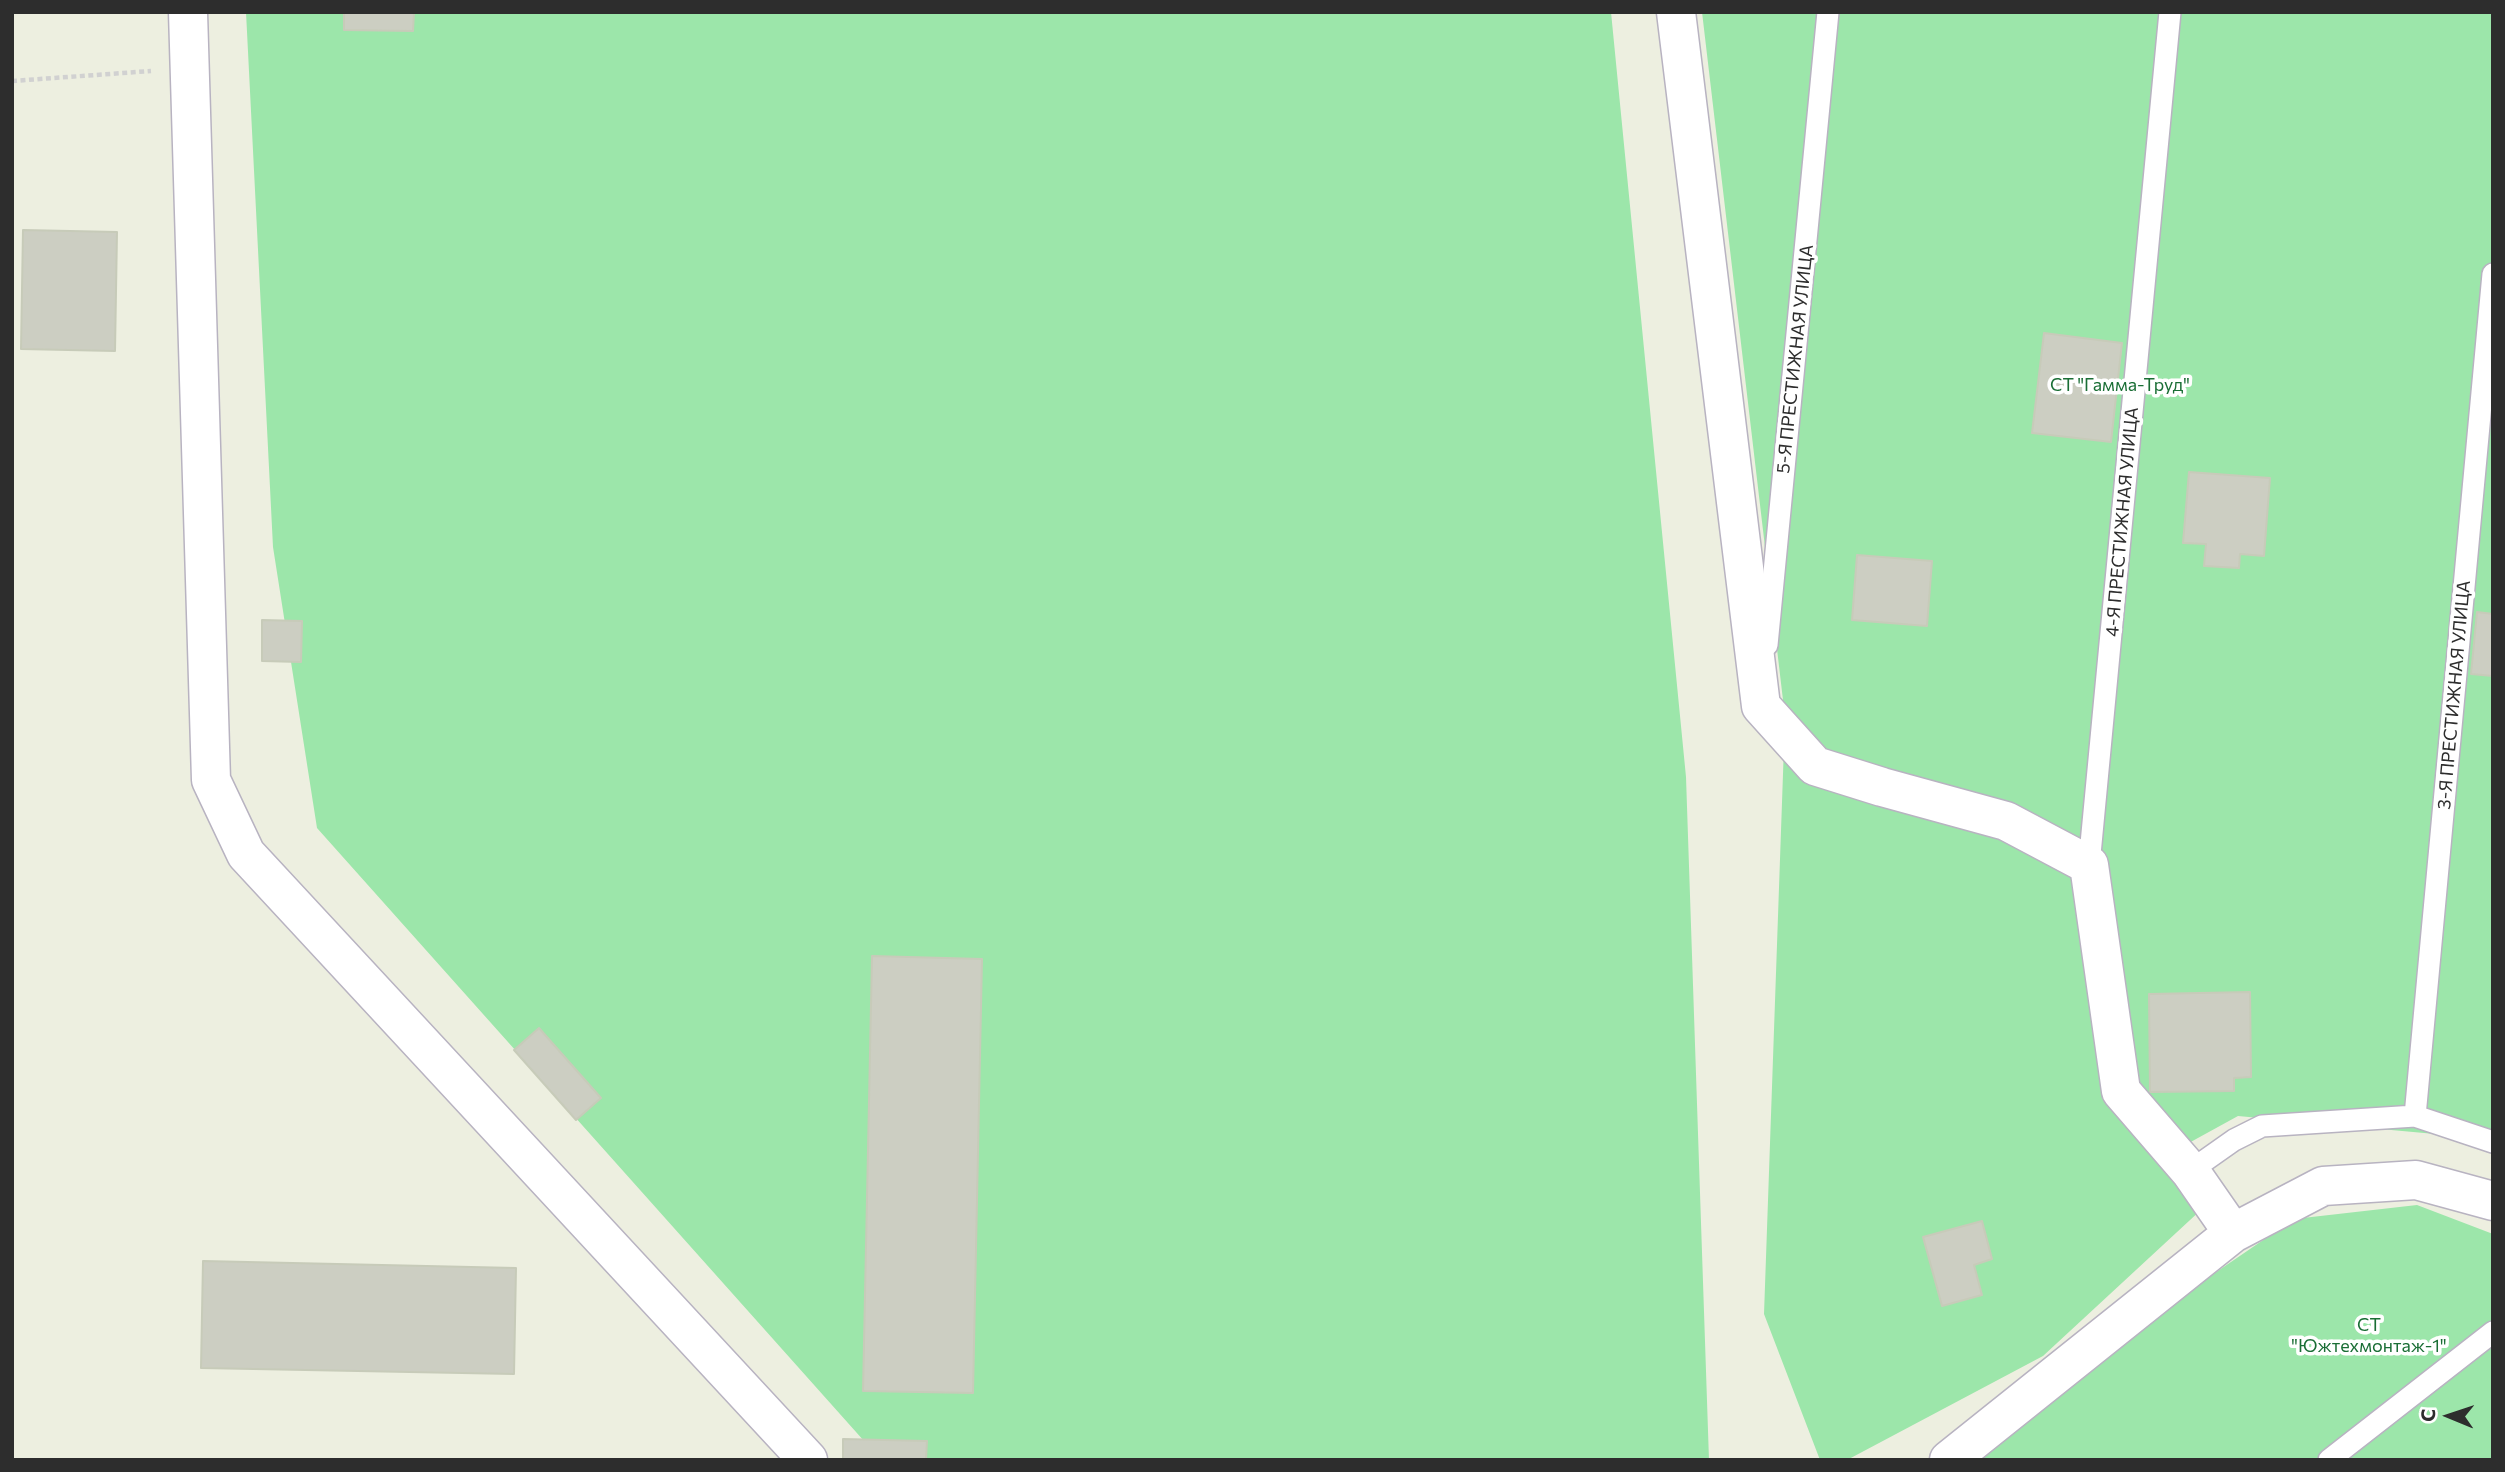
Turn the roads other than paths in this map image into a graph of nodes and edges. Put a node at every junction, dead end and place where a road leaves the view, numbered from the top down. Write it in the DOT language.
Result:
graph roads {
  1 [pos="188,12"];
  2 [pos="1676,12"];
  3 [pos="1828,12"];
  4 [pos="2170,12"];
  5 [pos="2493,274"];
  6 [pos="1761,706"];
  7 [pos="2090,865"];
  8 [pos="2415,1116"];
  9 [pos="2493,1142"];
  10 [pos="2190,1171"];
  11 [pos="2493,1201"];
  12 [pos="2233,1233"];
  13 [pos="2493,1332"];
  14 [pos="808,1460"];
  15 [pos="1949,1460"];
  16 [pos="2329,1460"];
  1 -- 14 [label="street"];
  2 -- 6 [label="street"];
  3 -- 6 [label="lane, 5-Я ПРЕСТИЖНАЯ УЛИЦА"];
  4 -- 7 [label="lane, 4-Я ПРЕСТИЖНАЯ УЛИЦА"];
  5 -- 8 [label="lane, 3-Я ПРЕСТИЖНАЯ УЛИЦА"];
  6 -- 7 [label="street"];
  7 -- 10 [label="street"];
  8 -- 9 [label="lane"];
  8 -- 10 [label="lane"];
  10 -- 12 [label="street"];
  11 -- 12 [label="street"];
  12 -- 15 [label="street"];
  13 -- 16 [label="lane"];
}
